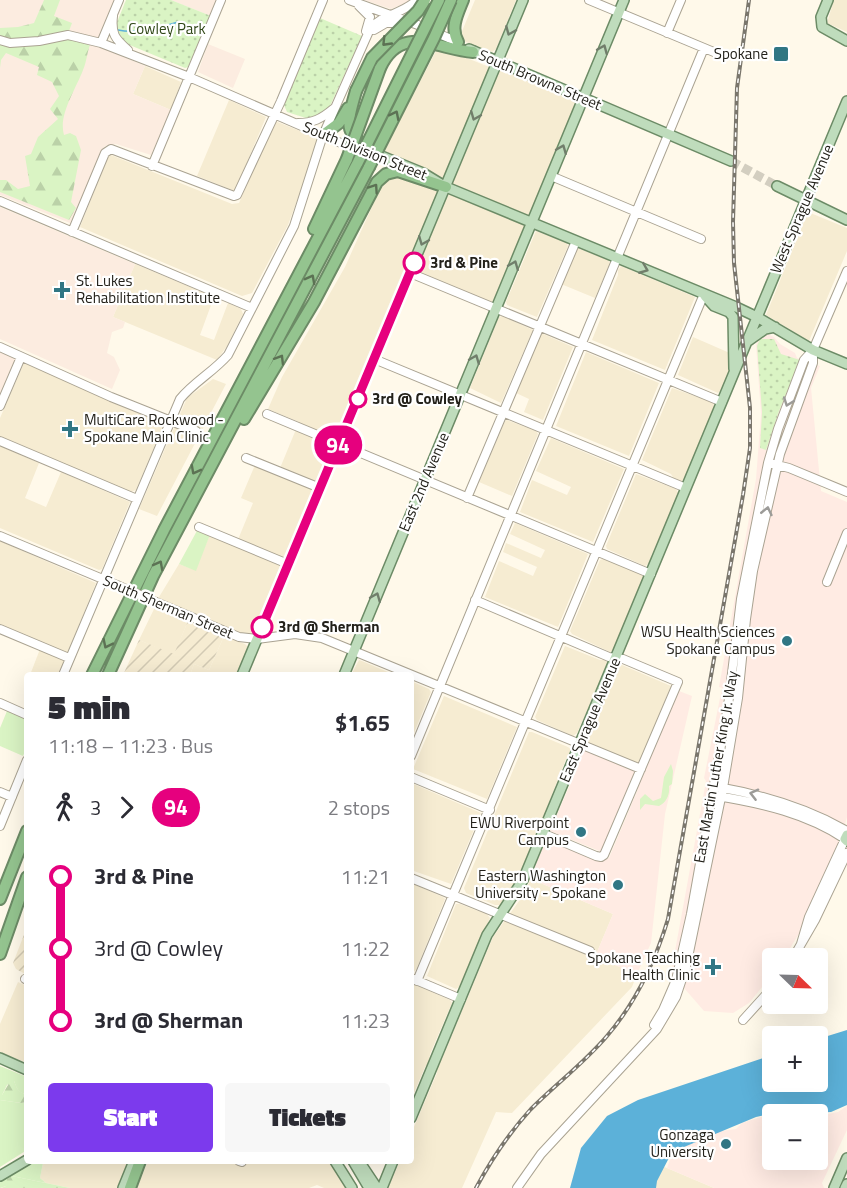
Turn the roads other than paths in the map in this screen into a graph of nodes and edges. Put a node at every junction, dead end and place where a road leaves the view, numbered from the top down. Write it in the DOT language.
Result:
graph roads {
  1 [pos="119,0"];
  2 [pos="221,0"];
  3 [pos="322,0"];
  4 [pos="417,0"];
  5 [pos="425,0"];
  6 [pos="439,0"];
  7 [pos="451,0"];
  8 [pos="463,0"];
  9 [pos="523,0"];
  10 [pos="589,0"];
  11 [pos="624,0"];
  12 [pos="681,0"];
  13 [pos="828,0"];
  14 [pos="352,1"];
  15 [pos="619,12"];
  16 [pos="389,15"];
  17 [pos="112,16"];
  18 [pos="418,25"];
  19 [pos="667,33"];
  20 [pos="0,40"];
  21 [pos="847,41"];
  22 [pos="458,42"];
  23 [pos="101,43"];
  24 [pos="363,44"];
  25 [pos="704,48"];
  26 [pos="472,52"];
  27 [pos="135,55"];
  28 [pos="721,55"];
  29 [pos="498,62"];
  30 [pos="189,77"];
  31 [pos="356,91"];
  32 [pos="583,99"];
  33 [pos="847,101"];
  34 [pos="334,108"];
  35 [pos="274,113"];
  36 [pos="296,123"];
  37 [pos="669,134"];
  38 [pos="323,135"];
  39 [pos="379,155"];
  40 [pos="731,161"];
  41 [pos="152,166"];
  42 [pos="551,176"];
  43 [pos="777,186"];
  44 [pos="446,187"];
  45 [pos="0,201"];
  46 [pos="805,201"];
  47 [pos="636,213"];
  48 [pos="847,220"];
  49 [pos="531,222"];
  50 [pos="72,232"];
  51 [pos="701,239"];
  52 [pos="576,241"];
  53 [pos="618,258"];
  54 [pos="847,271"];
  55 [pos="410,273"];
  56 [pos="704,294"];
  57 [pos="252,308"];
  58 [pos="496,309"];
  59 [pos="757,317"];
  60 [pos="539,326"];
  61 [pos="775,327"];
  62 [pos="261,344"];
  63 [pos="582,344"];
  64 [pos="746,345"];
  65 [pos="0,347"];
  66 [pos="813,350"];
  67 [pos="21,357"];
  68 [pos="374,358"];
  69 [pos="847,364"];
  70 [pos="734,373"];
  71 [pos="668,380"];
  72 [pos="460,394"];
  73 [pos="722,402"];
  74 [pos="0,406"];
  75 [pos="503,412"];
  76 [pos="267,414"];
  77 [pos="170,420"];
  78 [pos="546,430"];
  79 [pos="196,431"];
  80 [pos="0,441"];
  81 [pos="339,444"];
  82 [pos="246,458"];
  83 [pos="768,463"];
  84 [pos="777,465"];
  85 [pos="633,466"];
  86 [pos="424,480"];
  87 [pos="320,488"];
  88 [pos="686,488"];
  89 [pos="847,492"];
  90 [pos="467,498"];
  91 [pos="137,499"];
  92 [pos="511,516"];
  93 [pos="199,527"];
  94 [pos="847,533"];
  95 [pos="175,535"];
  96 [pos="0,536"];
  97 [pos="597,551"];
  98 [pos="288,564"];
  99 [pos="651,574"];
  100 [pos="104,580"];
  101 [pos="827,582"];
  102 [pos="475,600"];
  103 [pos="0,629"];
  104 [pos="562,637"];
  105 [pos="257,639"];
  106 [pos="354,651"];
  107 [pos="69,658"];
  108 [pos="616,658"];
  109 [pos="64,672"];
  110 [pos="93,672"];
  111 [pos="109,672"];
  112 [pos="243,672"];
  113 [pos="345,672"];
  114 [pos="404,672"];
  115 [pos="414,676"];
  116 [pos="440,687"];
  117 [pos="0,703"];
  118 [pos="24,714"];
  119 [pos="526,722"];
  120 [pos="580,744"];
  121 [pos="414,749"];
  122 [pos="24,767"];
  123 [pos="641,769"];
  124 [pos="414,778"];
  125 [pos="718,787"];
  126 [pos="0,792"];
  127 [pos="717,796"];
  128 [pos="12,797"];
  129 [pos="490,810"];
  130 [pos="0,826"];
  131 [pos="542,833"];
  132 [pos="24,837"];
  133 [pos="847,837"];
  134 [pos="24,838"];
  135 [pos="847,853"];
  136 [pos="24,879"];
  137 [pos="414,879"];
  138 [pos="24,886"];
  139 [pos="0,890"];
  140 [pos="454,895"];
  141 [pos="0,899"];
  142 [pos="500,914"];
  143 [pos="0,939"];
  144 [pos="801,944"];
  145 [pos="799,948"];
  146 [pos="590,951"];
  147 [pos="0,954"];
  148 [pos="414,980"];
  149 [pos="461,999"];
  150 [pos="762,999"];
  151 [pos="743,1020"];
  152 [pos="0,1058"];
  153 [pos="24,1069"];
  154 [pos="414,1111"];
  155 [pos="847,1158"];
  156 [pos="24,1162"];
  157 [pos="133,1164"];
  158 [pos="139,1164"];
  159 [pos="337,1164"];
  160 [pos="354,1164"];
  161 [pos="361,1164"];
  162 [pos="392,1164"];
  163 [pos="0,1176"];
  164 [pos="123,1188"];
  165 [pos="130,1188"];
  166 [pos="352,1188"];
  167 [pos="369,1188"];
  168 [pos="377,1188"];
  169 [pos="382,1188"];
  170 [pos="517,1188"];
  171 [pos="834,1188"];
  1 -- 17 [label="street"];
  2 -- 30 [label="street"];
  3 -- 35 [label="street"];
  4 -- 16 [label="street"];
  5 -- 31 [label="highway, one-way, bridge"];
  6 -- 62 [label="highway, bridge"];
  95 -- 7 [label="highway, one-way, bridge"];
  8 -- 22 [label="highway"];
  9 -- 29 [label="main road, one-way"];
  10 -- 15 [label="street"];
  11 -- 15 [label="main road, East 2nd Avenue"];
  12 -- 19 [label="street"];
  13 -- 21 [label="main road"];
  14 -- 16 [label="street, South Browne Street"];
  14 -- 24 [label="street"];
  15 -- 19 [label="street"];
  32 -- 15 [label="main road, East 2nd Avenue, one-way"];
  16 -- 18 [label="street, South Browne Street"];
  16 -- 24 [label="street"];
  17 -- 23 [label="street"];
  17 -- 27 [label="street"];
  18 -- 22 [label="street, South Browne Street"];
  18 -- 24 [label="street"];
  19 -- 25 [label="street"];
  20 -- 23 [label="street, South Division Street"];
  22 -- 26 [label="main road, South Browne Street"];
  23 -- 27 [label="street, South Division Street"];
  24 -- 34 [label="street"];
  25 -- 28 [label="street"];
  25 -- 37 [label="street"];
  26 -- 29 [label="main road, South Browne Street"];
  26 -- 62 [label="highway, bridge"];
  27 -- 30 [label="street, South Division Street"];
  29 -- 32 [label="main road, South Browne Street"];
  29 -- 44 [label="main road, one-way"];
  30 -- 35 [label="street, South Division Street"];
  30 -- 41 [label="street"];
  31 -- 38 [label="highway"];
  31 -- 39 [label="highway"];
  32 -- 37 [label="main road, South Browne Street"];
  42 -- 32 [label="main road, East 2nd Avenue, one-way"];
  33 -- 46 [label="main road, West Sprague Avenue"];
  34 -- 36 [label="street"];
  34 -- 38 [label="street"];
  35 -- 36 [label="street, South Division Street"];
  35 -- 41 [label="street"];
  36 -- 38 [label="street, South Division Street"];
  37 -- 40 [label="main road, South Browne Street"];
  37 -- 47 [label="street"];
  38 -- 39 [label="street, South Division Street"];
  38 -- 57 [label="street"];
  39 -- 44 [label="main road, South Division Street"];
  41 -- 50 [label="street"];
  42 -- 47 [label="street"];
  42 -- 49 [label="main road, East 2nd Avenue"];
  43 -- 46 [label="main road"];
  44 -- 49 [label="main road, South Division Street"];
  44 -- 55 [label="main road, one-way"];
  95 -- 44 [label="highway, one-way"];
  45 -- 50 [label="street"];
  46 -- 48 [label="main road"];
  46 -- 59 [label="main road, West Sprague Avenue"];
  47 -- 51 [label="street"];
  47 -- 53 [label="street"];
  49 -- 52 [label="main road, South Division Street"];
  58 -- 49 [label="main road, East 2nd Avenue, one-way"];
  50 -- 57 [label="street"];
  52 -- 53 [label="main road, South Division Street"];
  52 -- 60 [label="street"];
  53 -- 56 [label="main road, South Division Street, one-way"];
  53 -- 63 [label="street"];
  54 -- 66 [label="street"];
  55 -- 58 [label="street"];
  55 -- 68 [label="main road"];
  56 -- 59 [label="main road, South Division Street"];
  56 -- 70 [label="main road"];
  56 -- 71 [label="street"];
  57 -- 77 [label="street"];
  58 -- 60 [label="street"];
  72 -- 58 [label="main road, East 2nd Avenue, one-way"];
  59 -- 61 [label="main road, South Division Street"];
  59 -- 64 [label="main road, East Sprague Avenue"];
  60 -- 63 [label="street"];
  60 -- 75 [label="street"];
  61 -- 64 [label="main road"];
  61 -- 66 [label="main road, South Division Street"];
  62 -- 110 [label="highway, one-way"];
  63 -- 71 [label="street"];
  63 -- 78 [label="street"];
  64 -- 70 [label="main road, East Sprague Avenue"];
  65 -- 67 [label="street"];
  66 -- 69 [label="main road, South Division Street"];
  66 -- 83 [label="street, East Martin Luther King Jr. Way, one-way"];
  66 -- 84 [label="street, East Martin Luther King Jr. Way"];
  67 -- 74 [label="street"];
  67 -- 77 [label="street"];
  68 -- 72 [label="street"];
  68 -- 81 [label="main road"];
  70 -- 73 [label="main road, East Sprague Avenue"];
  71 -- 73 [label="street"];
  71 -- 85 [label="street"];
  72 -- 75 [label="street"];
  72 -- 86 [label="main road, East 2nd Avenue"];
  73 -- 88 [label="main road, East Sprague Avenue"];
  75 -- 78 [label="street"];
  75 -- 90 [label="street"];
  76 -- 81 [label="street"];
  77 -- 79 [label="street"];
  77 -- 91 [label="street"];
  78 -- 85 [label="street"];
  78 -- 92 [label="street"];
  80 -- 91 [label="street"];
  81 -- 86 [label="street"];
  81 -- 87 [label="main road"];
  82 -- 87 [label="street"];
  83 -- 84 [label="street"];
  83 -- 125 [label="street, East Martin Luther King Jr. Way"];
  84 -- 89 [label="street"];
  125 -- 84 [label="street, East Martin Luther King Jr. Way, one-way"];
  85 -- 88 [label="street"];
  85 -- 97 [label="street"];
  86 -- 90 [label="street"];
  106 -- 86 [label="main road, East 2nd Avenue, one-way"];
  87 -- 98 [label="main road"];
  88 -- 99 [label="main road, East Sprague Avenue"];
  90 -- 92 [label="street"];
  91 -- 100 [label="street"];
  92 -- 97 [label="street"];
  92 -- 102 [label="street"];
  93 -- 98 [label="street"];
  94 -- 101 [label="street"];
  111 -- 95 [label="highway, one-way"];
  96 -- 100 [label="street, South Sherman Street"];
  97 -- 99 [label="street"];
  97 -- 104 [label="street"];
  98 -- 105 [label="main road"];
  99 -- 108 [label="main road, East Sprague Avenue"];
  100 -- 105 [label="street, South Sherman Street, bridge"];
  100 -- 107 [label="street"];
  102 -- 104 [label="street"];
  102 -- 116 [label="street"];
  103 -- 107 [label="street"];
  104 -- 108 [label="street"];
  104 -- 119 [label="street"];
  105 -- 106 [label="street, South Sherman Street"];
  105 -- 112 [label="main road"];
  106 -- 113 [label="main road, East 2nd Avenue"];
  106 -- 114 [label="street, South Sherman Street"];
  107 -- 109 [label="street"];
  108 -- 120 [label="main road, East Sprague Avenue"];
  108 -- 123 [label="street"];
  115 -- 116 [label="street, South Sherman Street"];
  116 -- 119 [label="street, South Sherman Street"];
  116 -- 121 [label="street"];
  117 -- 118 [label="street"];
  119 -- 120 [label="street, South Sherman Street"];
  119 -- 129 [label="street"];
  120 -- 123 [label="street, South Sherman Street"];
  120 -- 131 [label="main road, East Sprague Avenue"];
  122 -- 128 [label="street"];
  123 -- 131 [label="street"];
  124 -- 129 [label="street"];
  125 -- 127 [label="street, East Martin Luther King Jr. Way"];
  133 -- 125 [label="street, one-way"];
  126 -- 128 [label="street"];
  127 -- 133 [label="street"];
  127 -- 170 [label="street, East Martin Luther King Jr. Way"];
  128 -- 130 [label="street"];
  129 -- 140 [label="street"];
  131 -- 142 [label="main road, East Sprague Avenue"];
  132 -- 139 [label="highway"];
  133 -- 144 [label="street"];
  134 -- 141 [label="highway"];
  135 -- 144 [label="street"];
  136 -- 143 [label="highway"];
  137 -- 140 [label="street"];
  138 -- 147 [label="highway"];
  140 -- 142 [label="street"];
  140 -- 148 [label="street"];
  142 -- 146 [label="street"];
  142 -- 149 [label="main road, East Sprague Avenue"];
  144 -- 145 [label="street"];
  148 -- 149 [label="street"];
  149 -- 154 [label="main road, East Sprague Avenue"];
  150 -- 151 [label="street"];
  152 -- 153 [label="main road"];
  155 -- 171 [label="main road"];
  156 -- 163 [label="main road"];
  157 -- 164 [label="main road"];
  158 -- 165 [label="highway"];
  159 -- 166 [label="main road"];
  160 -- 167 [label="main road"];
  161 -- 168 [label="main road"];
  162 -- 169 [label="main road"];
}
